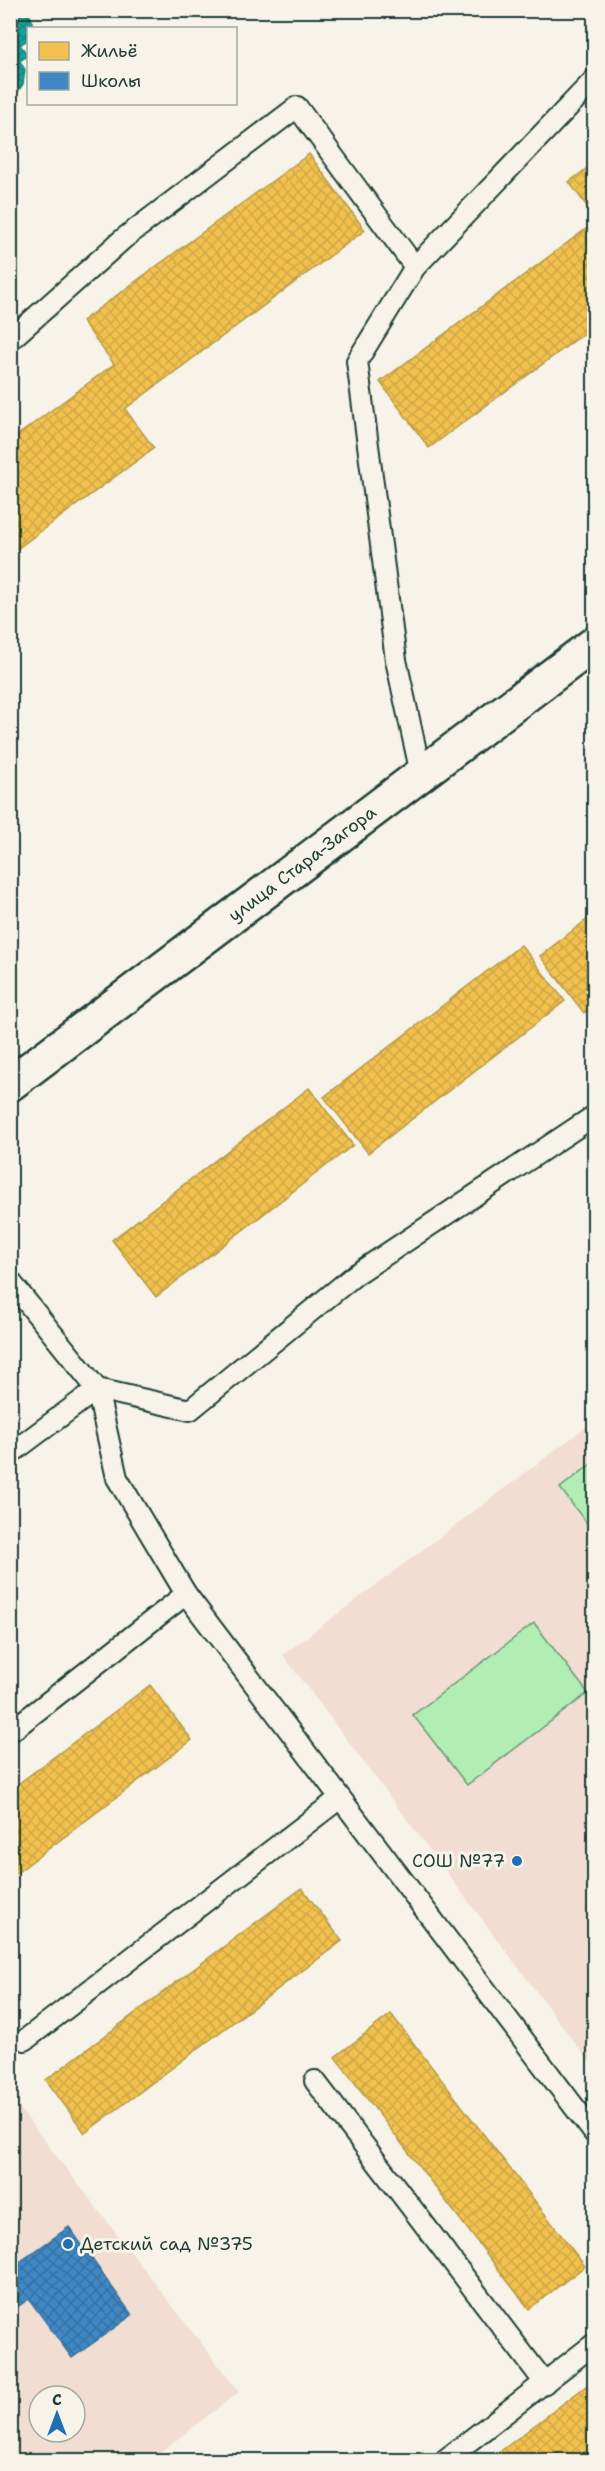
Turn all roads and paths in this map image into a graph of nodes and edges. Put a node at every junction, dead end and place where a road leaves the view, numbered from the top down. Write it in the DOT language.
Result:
graph roads {
  1 [pos="594,80"];
  2 [pos="415,267"];
  3 [pos="10,340"];
  4 [pos="594,644"];
  5 [pos="421,774"];
  6 [pos="10,1084"];
  7 [pos="594,1116"];
  8 [pos="10,1281"];
  9 [pos="97,1389"];
  10 [pos="10,1454"];
  11 [pos="186,1594"];
  12 [pos="10,1732"];
  13 [pos="340,1798"];
  14 [pos="25,2040"];
  15 [pos="315,2081"];
  16 [pos="594,2133"];
  17 [pos="594,2344"];
  18 [pos="544,2383"];
  19 [pos="445,2460"];
  1 -- 2 [label="lane"];
  2 -- 3 [label="lane"];
  2 -- 5 [label="lane"];
  4 -- 5 [label="main road, улица Стара-Загора"];
  5 -- 6 [label="main road, улица Стара-Загора"];
  7 -- 9 [label="lane"];
  8 -- 9 [label="lane"];
  9 -- 10 [label="lane"];
  9 -- 11 [label="lane"];
  11 -- 12 [label="lane"];
  11 -- 13 [label="lane"];
  13 -- 14 [label="lane"];
  13 -- 16 [label="lane"];
  15 -- 18 [label="lane"];
  17 -- 18 [label="lane"];
  18 -- 19 [label="lane"];
}
